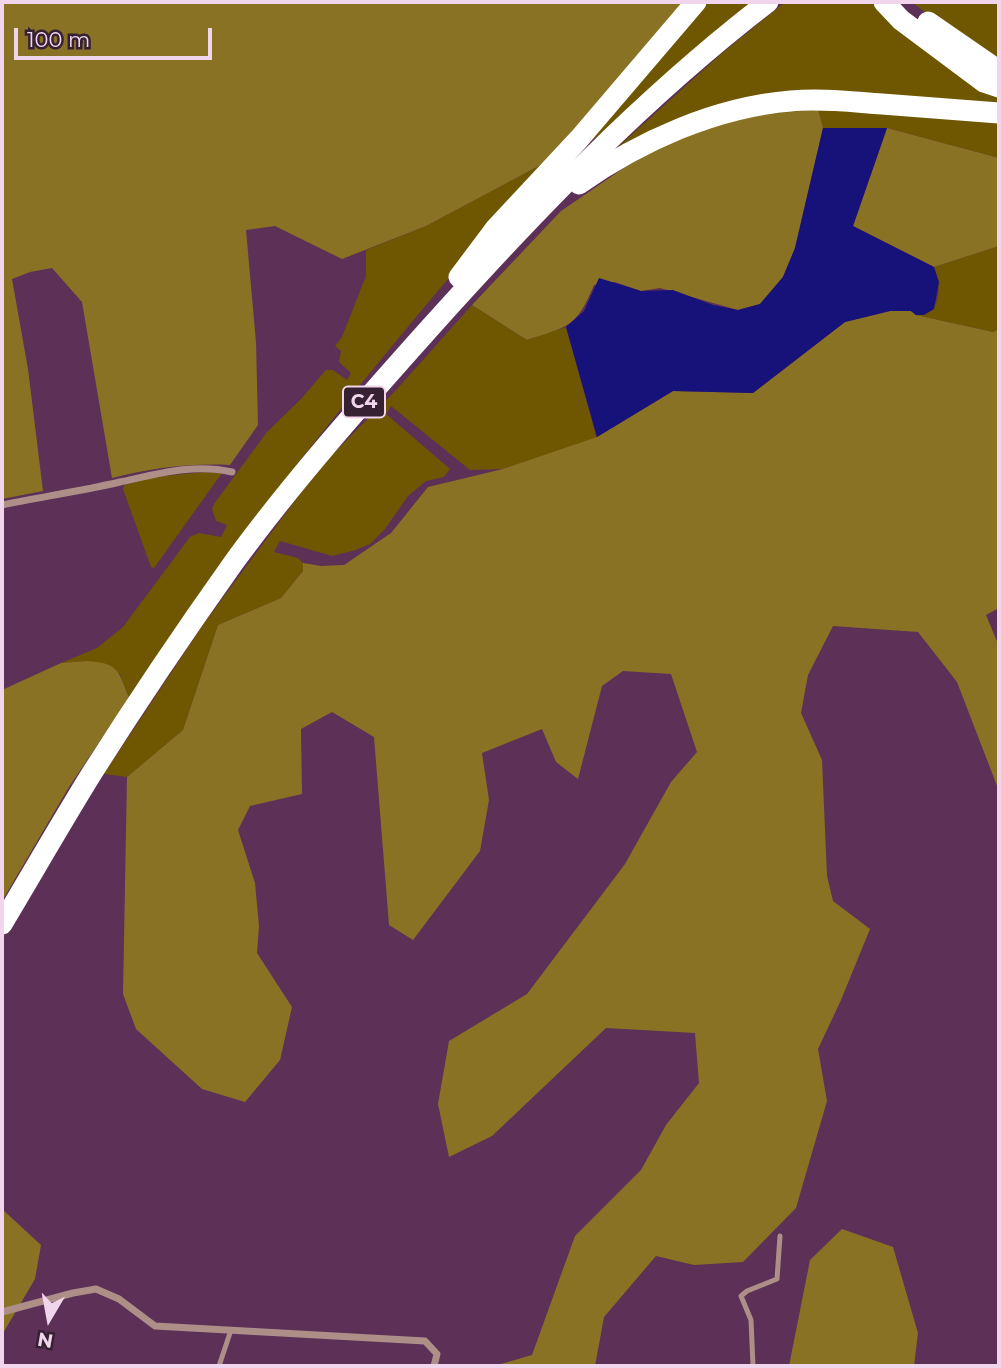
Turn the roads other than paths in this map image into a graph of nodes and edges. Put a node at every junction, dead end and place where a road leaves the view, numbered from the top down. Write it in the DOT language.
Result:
graph roads {
  1 [pos="696,2"];
  2 [pos="768,2"];
  3 [pos="884,2"];
  4 [pos="902,2"];
  5 [pos="999,72"];
  6 [pos="999,87"];
  7 [pos="999,113"];
  8 [pos="502,248"];
  9 [pos="381,383"];
  10 [pos="232,472"];
  11 [pos="2,505"];
  12 [pos="37,866"];
  13 [pos="2,924"];
  14 [pos="2,934"];
  15 [pos="780,1236"];
  16 [pos="2,1312"];
  17 [pos="231,1330"];
  18 [pos="219,1366"];
  19 [pos="433,1366"];
  20 [pos="753,1366"];
  1 -- 9 [label="highway"];
  2 -- 8 [label="highway, C4"];
  3 -- 6 [label="highway"];
  4 -- 5 [label="highway"];
  7 -- 8 [label="highway"];
  8 -- 9 [label="highway, C4"];
  9 -- 12 [label="highway, C4"];
  10 -- 11 [label="street"];
  12 -- 13 [label="highway, C4"];
  12 -- 14 [label="highway, C4"];
  15 -- 20 [label="lane"];
  16 -- 17 [label="street"];
  17 -- 18 [label="lane"];
  17 -- 19 [label="street"];
}
